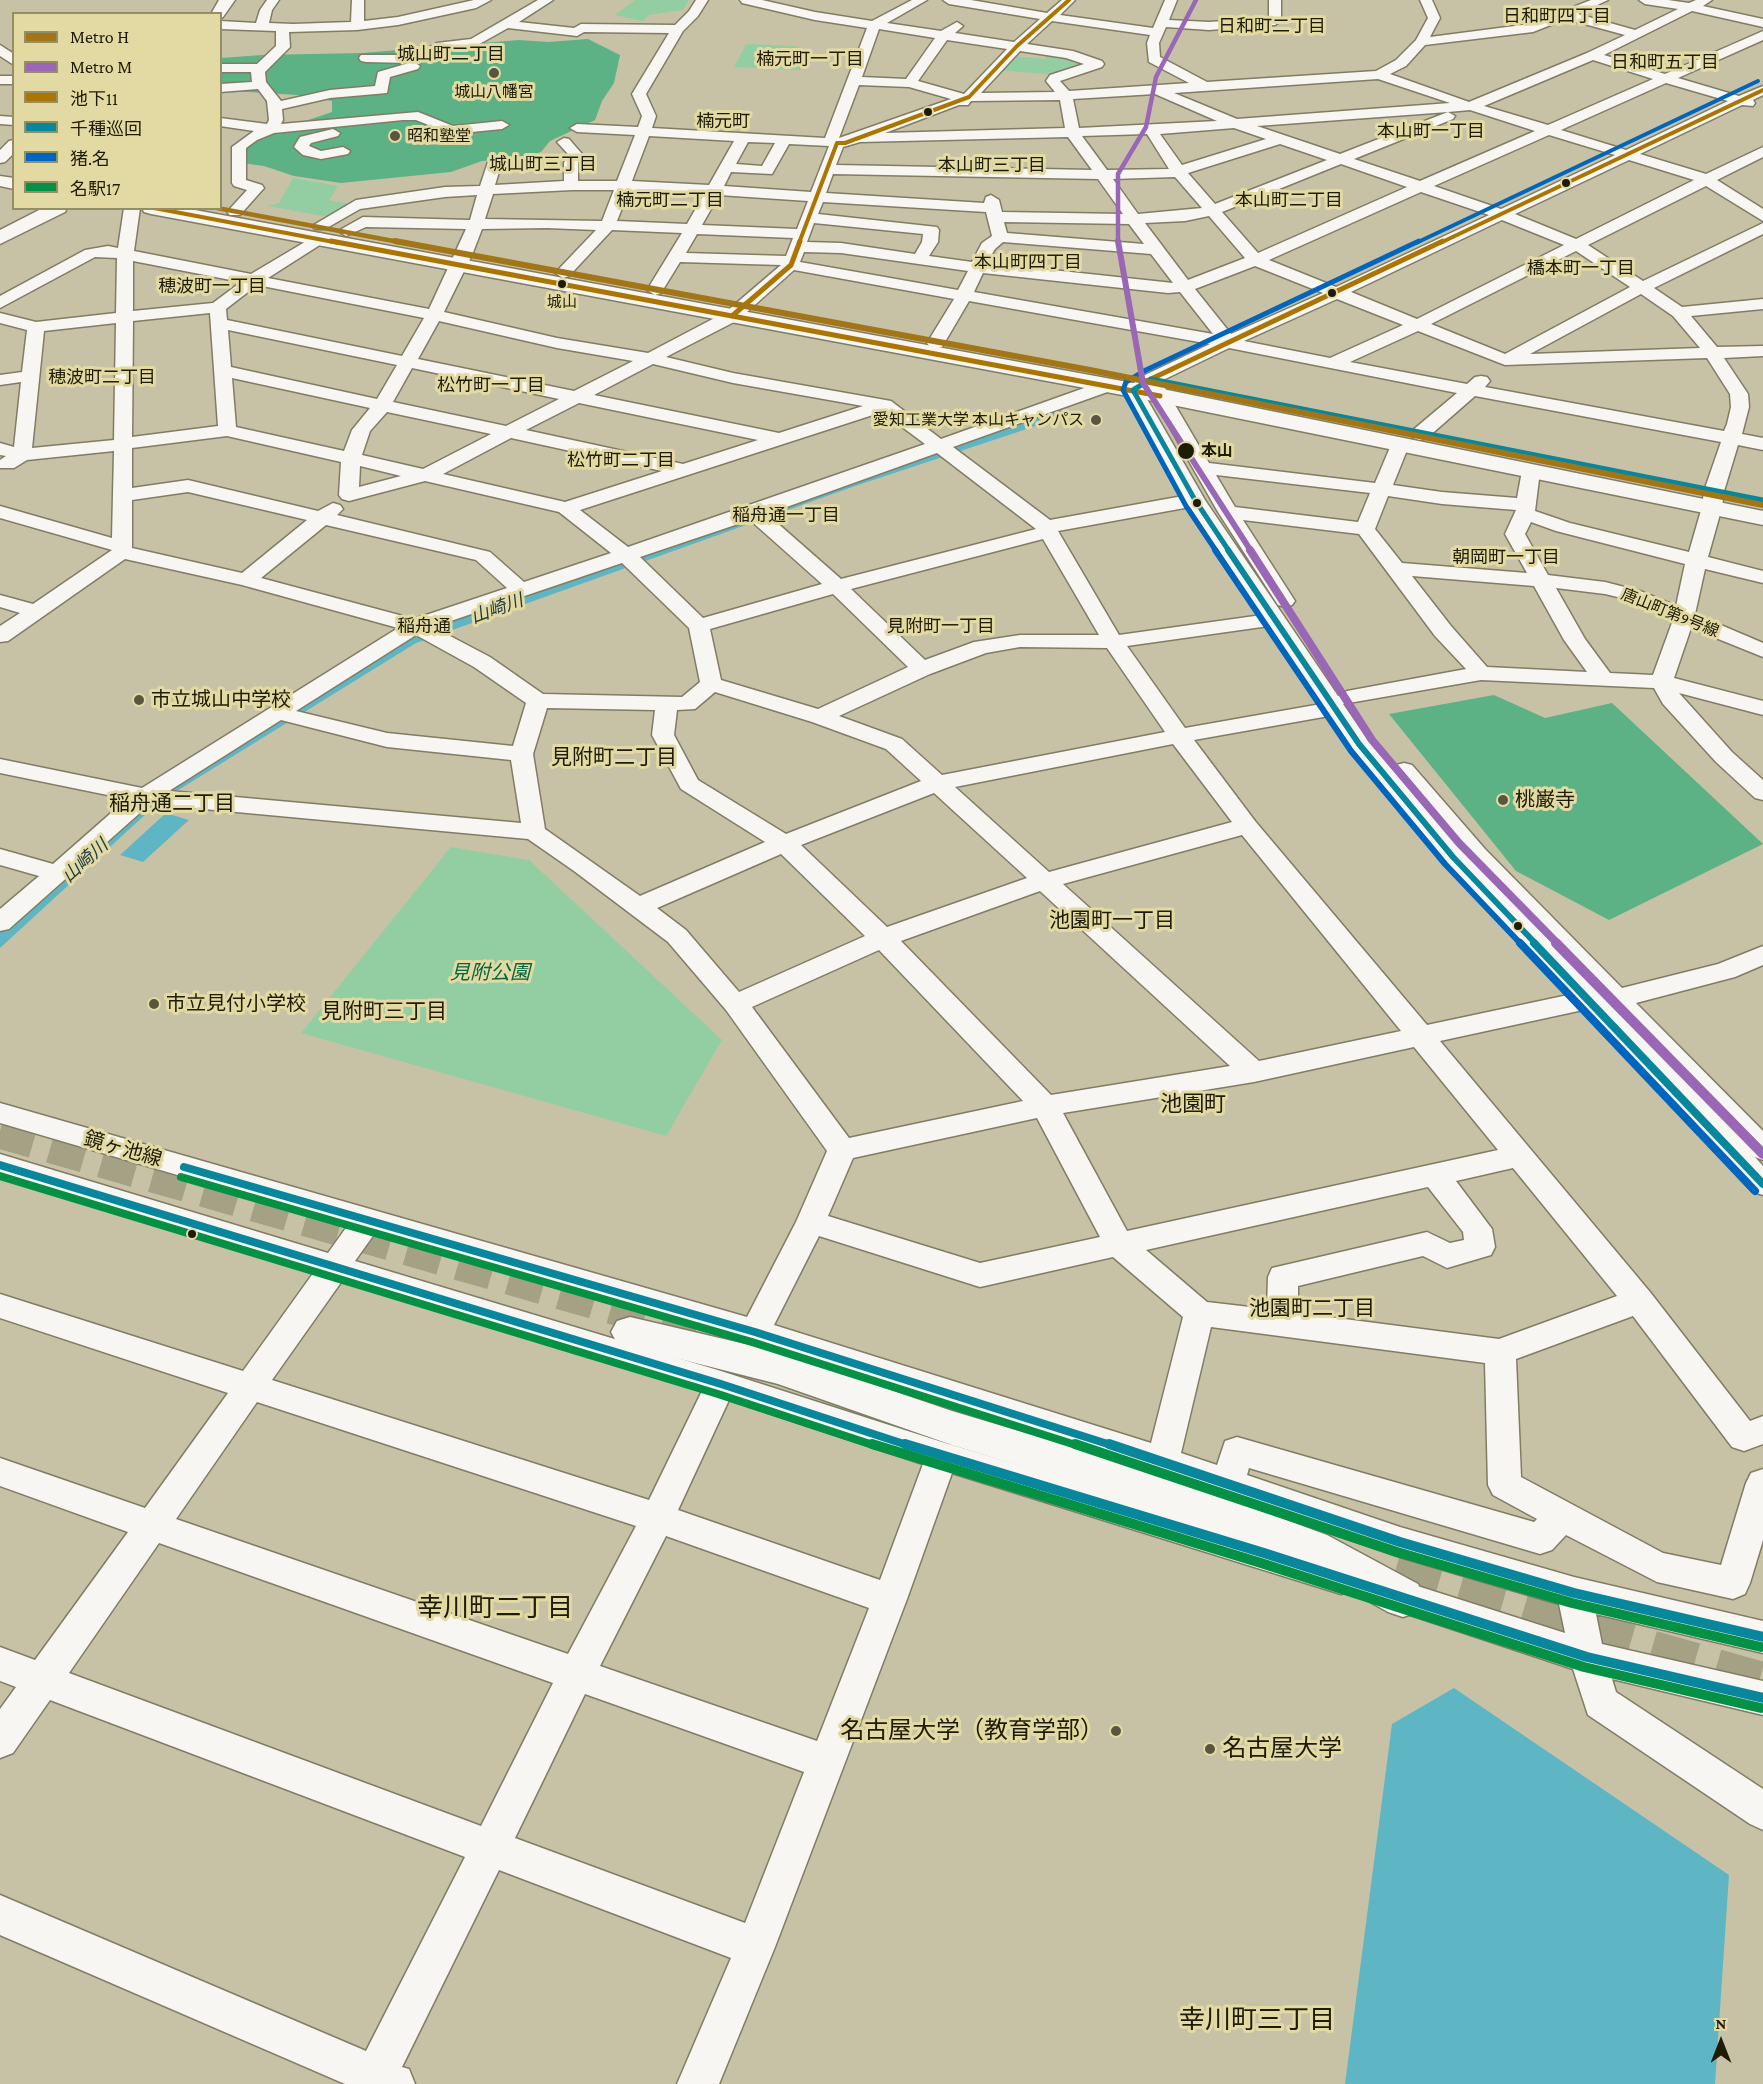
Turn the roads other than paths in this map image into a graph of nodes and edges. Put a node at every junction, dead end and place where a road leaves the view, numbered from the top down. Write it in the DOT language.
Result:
graph roads {
  1 [pos="273,0"];
  2 [pos="358,0"];
  3 [pos="424,0"];
  4 [pos="485,0"];
  5 [pos="546,0"];
  6 [pos="702,0"];
  7 [pos="746,0"];
  8 [pos="921,0"];
  9 [pos="949,0"];
  10 [pos="1069,0"];
  11 [pos="1171,0"];
  12 [pos="1275,0"];
  13 [pos="1426,0"];
  14 [pos="1602,0"];
  15 [pos="1645,0"];
  16 [pos="1706,0"];
  17 [pos="772,3"];
  18 [pos="994,3"];
  19 [pos="1689,7"];
  20 [pos="1566,15"];
  21 [pos="425,16"];
  22 [pos="1048,17"];
  23 [pos="1763,23"];
  24 [pos="506,24"];
  25 [pos="222,25"];
  26 [pos="874,25"];
  27 [pos="262,26"];
  28 [pos="357,26"];
  29 [pos="282,27"];
  30 [pos="1160,27"];
  31 [pos="678,29"];
  32 [pos="1636,34"];
  33 [pos="944,35"];
  34 [pos="1763,35"];
  35 [pos="2,42"];
  36 [pos="1420,42"];
  37 [pos="1017,46"];
  38 [pos="437,47"];
  39 [pos="1592,56"];
  40 [pos="12,58"];
  41 [pos="366,58"];
  42 [pos="412,62"];
  43 [pos="222,68"];
  44 [pos="261,68"];
  45 [pos="1379,75"];
  46 [pos="1665,78"];
  47 [pos="854,81"];
  48 [pos="910,84"];
  49 [pos="260,85"];
  50 [pos="1206,87"];
  51 [pos="222,88"];
  52 [pos="1157,90"];
  53 [pos="1763,90"];
  54 [pos="1066,96"];
  55 [pos="966,97"];
  56 [pos="1741,100"];
  57 [pos="275,106"];
  58 [pos="1471,106"];
  59 [pos="1763,107"];
  60 [pos="222,122"];
  61 [pos="345,122"];
  62 [pos="1236,124"];
  63 [pos="502,125"];
  64 [pos="577,128"];
  65 [pos="271,129"];
  66 [pos="1151,130"];
  67 [pos="645,131"];
  68 [pos="1548,131"];
  69 [pos="1073,133"];
  70 [pos="973,136"];
  71 [pos="743,137"];
  72 [pos="858,138"];
  73 [pos="1280,139"];
  74 [pos="784,140"];
  75 [pos="564,142"];
  76 [pos="834,143"];
  77 [pos="12,146"];
  78 [pos="343,151"];
  79 [pos="1763,151"];
  80 [pos="1626,155"];
  81 [pos="0,159"];
  82 [pos="1341,160"];
  83 [pos="495,162"];
  84 [pos="222,164"];
  85 [pos="239,164"];
  86 [pos="726,168"];
  87 [pos="828,169"];
  88 [pos="984,172"];
  89 [pos="1179,172"];
  90 [pos="1103,175"];
  91 [pos="1706,179"];
  92 [pos="624,185"];
  93 [pos="571,186"];
  94 [pos="1419,187"];
  95 [pos="487,188"];
  96 [pos="713,190"];
  97 [pos="817,197"];
  98 [pos="36,210"];
  99 [pos="54,210"];
  100 [pos="132,210"];
  101 [pos="165,210"];
  102 [pos="226,210"];
  103 [pos="1212,211"];
  104 [pos="995,212"];
  105 [pos="1500,214"];
  106 [pos="1763,216"];
  107 [pos="808,218"];
  108 [pos="1133,219"];
  109 [pos="476,224"];
  110 [pos="608,226"];
  111 [pos="1763,228"];
  112 [pos="0,229"];
  113 [pos="693,230"];
  114 [pos="346,231"];
  115 [pos="320,232"];
  116 [pos="1000,237"];
  117 [pos="0,238"];
  118 [pos="1576,244"];
  119 [pos="1156,250"];
  120 [pos="796,252"];
  121 [pos="125,255"];
  122 [pos="674,257"];
  123 [pos="919,259"];
  124 [pos="460,260"];
  125 [pos="1255,260"];
  126 [pos="976,267"];
  127 [pos="563,273"];
  128 [pos="255,279"];
  129 [pos="1184,287"];
  130 [pos="1641,288"];
  131 [pos="654,290"];
  132 [pos="1336,293"];
  133 [pos="964,295"];
  134 [pos="0,303"];
  135 [pos="1763,304"];
  136 [pos="738,311"];
  137 [pos="1679,312"];
  138 [pos="219,315"];
  139 [pos="434,315"];
  140 [pos="126,317"];
  141 [pos="0,318"];
  142 [pos="1417,325"];
  143 [pos="36,327"];
  144 [pos="1228,342"];
  145 [pos="936,343"];
  146 [pos="1763,351"];
  147 [pos="1713,353"];
  148 [pos="649,358"];
  149 [pos="1505,360"];
  150 [pos="406,361"];
  151 [pos="1332,364"];
  152 [pos="223,371"];
  153 [pos="30,376"];
  154 [pos="0,380"];
  155 [pos="1107,386"];
  156 [pos="1148,388"];
  157 [pos="1471,389"];
  158 [pos="577,396"];
  159 [pos="885,405"];
  160 [pos="382,406"];
  161 [pos="227,430"];
  162 [pos="507,432"];
  163 [pos="1420,434"];
  164 [pos="1731,438"];
  165 [pos="781,439"];
  166 [pos="124,444"];
  167 [pos="1763,444"];
  168 [pos="1400,445"];
  169 [pos="0,449"];
  170 [pos="945,449"];
  171 [pos="22,455"];
  172 [pos="351,459"];
  173 [pos="0,468"];
  174 [pos="1203,468"];
  175 [pos="685,470"];
  176 [pos="1531,471"];
  177 [pos="426,475"];
  178 [pos="1381,489"];
  179 [pos="123,495"];
  180 [pos="349,495"];
  181 [pos="1713,499"];
  182 [pos="1195,500"];
  183 [pos="1763,500"];
  184 [pos="566,508"];
  185 [pos="1526,509"];
  186 [pos="0,512"];
  187 [pos="1228,512"];
  188 [pos="757,516"];
  189 [pos="323,518"];
  190 [pos="1763,518"];
  191 [pos="1048,529"];
  192 [pos="1365,529"];
  193 [pos="122,549"];
  194 [pos="630,559"];
  195 [pos="1696,562"];
  196 [pos="1396,569"];
  197 [pos="1763,577"];
  198 [pos="246,580"];
  199 [pos="1539,580"];
  200 [pos="837,586"];
  201 [pos="521,590"];
  202 [pos="0,601"];
  203 [pos="36,611"];
  204 [pos="1684,618"];
  205 [pos="1276,619"];
  206 [pos="416,626"];
  207 [pos="699,626"];
  208 [pos="0,636"];
  209 [pos="1113,642"];
  210 [pos="1763,651"];
  211 [pos="922,669"];
  212 [pos="1481,673"];
  213 [pos="1603,678"];
  214 [pos="1662,682"];
  215 [pos="711,684"];
  216 [pos="538,701"];
  217 [pos="667,704"];
  218 [pos="1340,704"];
  219 [pos="1763,708"];
  220 [pos="279,713"];
  221 [pos="820,717"];
  222 [pos="1179,735"];
  223 [pos="522,754"];
  224 [pos="0,766"];
  225 [pos="938,783"];
  226 [pos="1763,793"];
  227 [pos="153,797"];
  228 [pos="1247,826"];
  229 [pos="534,832"];
  230 [pos="784,843"];
  231 [pos="0,857"];
  232 [pos="57,873"];
  233 [pos="1044,881"];
  234 [pos="637,907"];
  235 [pos="0,923"];
  236 [pos="883,938"];
  237 [pos="1763,955"];
  238 [pos="1615,999"];
  239 [pos="1587,1000"];
  240 [pos="735,1004"];
  241 [pos="1423,1036"];
  242 [pos="1254,1072"];
  243 [pos="1045,1106"];
  244 [pos="0,1113"];
  245 [pos="1763,1149"];
  246 [pos="842,1150"];
  247 [pos="1521,1156"];
  248 [pos="0,1165"];
  249 [pos="1435,1175"];
  250 [pos="1763,1184"];
  251 [pos="368,1220"];
  252 [pos="811,1222"];
  253 [pos="1119,1245"];
  254 [pos="334,1268"];
  255 [pos="1639,1301"];
  256 [pos="0,1306"];
  257 [pos="1199,1313"];
  258 [pos="1282,1324"];
  259 [pos="630,1332"];
  260 [pos="755,1332"];
  261 [pos="1500,1352"];
  262 [pos="721,1384"];
  263 [pos="249,1387"];
  264 [pos="1763,1430"];
  265 [pos="947,1442"];
  266 [pos="1163,1461"];
  267 [pos="0,1472"];
  268 [pos="1763,1483"];
  269 [pos="1228,1484"];
  270 [pos="1563,1516"];
  271 [pos="658,1518"];
  272 [pos="153,1524"];
  273 [pos="1574,1593"];
  274 [pos="1403,1598"];
  275 [pos="890,1599"];
  276 [pos="1763,1637"];
  277 [pos="1587,1657"];
  278 [pos="0,1664"];
  279 [pos="577,1673"];
  280 [pos="42,1680"];
  281 [pos="1763,1698"];
  282 [pos="0,1740"];
  283 [pos="826,1762"];
  284 [pos="1763,1811"];
  285 [pos="490,1847"];
  286 [pos="0,1915"];
  287 [pos="755,1947"];
  288 [pos="381,2081"];
  289 [pos="698,2084"];
  1 -- 27 [label="street"];
  2 -- 28 [label="street"];
  3 -- 21 [label="street"];
  4 -- 21 [label="street"];
  5 -- 24 [label="street"];
  6 -- 31 [label="street"];
  7 -- 17 [label="street"];
  8 -- 26 [label="street"];
  9 -- 18 [label="street"];
  10 -- 22 [label="street"];
  11 -- 30 [label="street"];
  12 -- 30 [label="street"];
  13 -- 36 [label="street"];
  14 -- 20 [label="street"];
  15 -- 19 [label="street"];
  16 -- 19 [label="street"];
  17 -- 26 [label="street"];
  18 -- 22 [label="street"];
  18 -- 33 [label="street"];
  19 -- 23 [label="street"];
  19 -- 32 [label="street"];
  20 -- 32 [label="street"];
  20 -- 36 [label="street"];
  21 -- 28 [label="street"];
  21 -- 38 [label="street"];
  22 -- 30 [label="street"];
  22 -- 37 [label="street"];
  24 -- 31 [label="street"];
  24 -- 38 [label="street"];
  25 -- 27 [label="street"];
  26 -- 33 [label="street"];
  26 -- 47 [label="street"];
  27 -- 29 [label="street"];
  28 -- 29 [label="street"];
  29 -- 44 [label="street"];
  30 -- 50 [label="street"];
  31 -- 67 [label="street"];
  32 -- 39 [label="street"];
  33 -- 37 [label="street"];
  33 -- 48 [label="street"];
  34 -- 46 [label="street"];
  35 -- 40 [label="street"];
  36 -- 45 [label="street"];
  37 -- 54 [label="street"];
  37 -- 55 [label="street"];
  38 -- 42 [label="street"];
  39 -- 46 [label="street"];
  39 -- 58 [label="street"];
  41 -- 42 [label="street"];
  42 -- 57 [label="street"];
  43 -- 44 [label="street"];
  44 -- 49 [label="street"];
  45 -- 50 [label="street"];
  45 -- 58 [label="street"];
  46 -- 56 [label="street"];
  46 -- 68 [label="street"];
  47 -- 48 [label="street"];
  47 -- 76 [label="street"];
  48 -- 55 [label="street"];
  49 -- 51 [label="street"];
  49 -- 57 [label="street"];
  50 -- 52 [label="street"];
  52 -- 54 [label="street"];
  52 -- 62 [label="street"];
  53 -- 56 [label="street"];
  54 -- 55 [label="street"];
  54 -- 69 [label="street"];
  55 -- 70 [label="street"];
  55 -- 72 [label="street"];
  56 -- 59 [label="street"];
  56 -- 80 [label="street"];
  57 -- 65 [label="street"];
  58 -- 62 [label="street"];
  58 -- 68 [label="street"];
  58 -- 82 [label="street"];
  60 -- 65 [label="street"];
  61 -- 63 [label="street"];
  61 -- 65 [label="street"];
  61 -- 78 [label="street"];
  62 -- 66 [label="street"];
  62 -- 73 [label="street"];
  64 -- 67 [label="street"];
  65 -- 85 [label="street"];
  66 -- 69 [label="street"];
  66 -- 89 [label="street"];
  67 -- 71 [label="street"];
  67 -- 92 [label="street"];
  68 -- 80 [label="street"];
  68 -- 94 [label="street"];
  69 -- 70 [label="street"];
  69 -- 90 [label="street"];
  70 -- 72 [label="street"];
  70 -- 88 [label="street"];
  71 -- 74 [label="street"];
  71 -- 86 [label="street"];
  72 -- 76 [label="street"];
  73 -- 82 [label="street"];
  73 -- 89 [label="street"];
  74 -- 76 [label="street"];
  74 -- 86 [label="street"];
  75 -- 93 [label="street"];
  76 -- 87 [label="street"];
  77 -- 81 [label="street"];
  79 -- 91 [label="street"];
  80 -- 91 [label="street"];
  80 -- 105 [label="street"];
  82 -- 94 [label="street"];
  82 -- 103 [label="street"];
  83 -- 95 [label="street"];
  84 -- 85 [label="street"];
  85 -- 102 [label="street"];
  86 -- 96 [label="street"];
  87 -- 88 [label="street"];
  87 -- 97 [label="street"];
  88 -- 90 [label="street"];
  88 -- 104 [label="street"];
  89 -- 90 [label="street"];
  89 -- 103 [label="street"];
  90 -- 108 [label="street"];
  91 -- 106 [label="street"];
  91 -- 118 [label="street"];
  92 -- 93 [label="street"];
  92 -- 96 [label="street"];
  92 -- 110 [label="street"];
  93 -- 95 [label="street"];
  94 -- 105 [label="street"];
  94 -- 125 [label="street"];
  95 -- 109 [label="street"];
  95 -- 115 [label="street"];
  96 -- 97 [label="street"];
  96 -- 113 [label="street"];
  97 -- 104 [label="street"];
  97 -- 107 [label="street"];
  98 -- 112 [label="main road"];
  99 -- 117 [label="main road"];
  100 -- 121 [label="street"];
  101 -- 115 [label="main road"];
  102 -- 115 [label="main road"];
  103 -- 108 [label="street"];
  103 -- 125 [label="street"];
  104 -- 108 [label="street"];
  104 -- 116 [label="street"];
  105 -- 118 [label="street"];
  105 -- 132 [label="street"];
  107 -- 120 [label="street"];
  107 -- 123 [label="street"];
  108 -- 119 [label="street"];
  109 -- 110 [label="street"];
  109 -- 114 [label="street"];
  109 -- 124 [label="street"];
  110 -- 113 [label="street"];
  110 -- 127 [label="street"];
  111 -- 130 [label="street"];
  113 -- 120 [label="street"];
  113 -- 122 [label="street"];
  114 -- 115 [label="main road"];
  114 -- 124 [label="main road"];
  115 -- 124 [label="main road"];
  115 -- 128 [label="street"];
  116 -- 119 [label="street"];
  116 -- 126 [label="street"];
  118 -- 130 [label="street"];
  118 -- 142 [label="street"];
  119 -- 129 [label="street"];
  120 -- 122 [label="street"];
  120 -- 123 [label="street"];
  120 -- 133 [label="street"];
  120 -- 136 [label="street"];
  121 -- 128 [label="street"];
  121 -- 134 [label="street"];
  121 -- 140 [label="street"];
  122 -- 131 [label="street"];
  123 -- 126 [label="street"];
  124 -- 127 [label="main road"];
  124 -- 136 [label="main road"];
  124 -- 139 [label="street"];
  125 -- 129 [label="street"];
  125 -- 132 [label="street"];
  126 -- 129 [label="street"];
  126 -- 133 [label="street"];
  127 -- 131 [label="main road"];
  128 -- 138 [label="street"];
  128 -- 139 [label="street"];
  129 -- 144 [label="street"];
  130 -- 137 [label="street"];
  130 -- 149 [label="street"];
  131 -- 136 [label="main road"];
  132 -- 142 [label="street"];
  132 -- 144 [label="street"];
  133 -- 144 [label="street"];
  133 -- 145 [label="street"];
  135 -- 137 [label="street"];
  136 -- 145 [label="main road"];
  136 -- 148 [label="street"];
  136 -- 155 [label="main road"];
  137 -- 147 [label="street"];
  138 -- 140 [label="street"];
  138 -- 150 [label="street"];
  138 -- 152 [label="street"];
  139 -- 148 [label="street"];
  139 -- 150 [label="street"];
  140 -- 143 [label="street"];
  140 -- 166 [label="street"];
  141 -- 143 [label="street"];
  142 -- 149 [label="street"];
  142 -- 151 [label="street"];
  143 -- 153 [label="street"];
  144 -- 151 [label="street"];
  144 -- 156 [label="street"];
  145 -- 156 [label="main road"];
  146 -- 147 [label="street"];
  147 -- 149 [label="street"];
  147 -- 164 [label="street"];
  148 -- 158 [label="street"];
  148 -- 159 [label="street"];
  149 -- 157 [label="street"];
  150 -- 158 [label="street"];
  150 -- 160 [label="street"];
  151 -- 157 [label="street"];
  152 -- 160 [label="street"];
  152 -- 161 [label="street"];
  153 -- 154 [label="street"];
  153 -- 171 [label="street"];
  155 -- 156 [label="main road"];
  155 -- 170 [label="street"];
  156 -- 163 [label="main road"];
  156 -- 168 [label="main road"];
  156 -- 174 [label="street"];
  156 -- 182 [label="street"];
  157 -- 163 [label="street"];
  157 -- 164 [label="street"];
  158 -- 162 [label="street"];
  158 -- 165 [label="street"];
  159 -- 165 [label="street"];
  159 -- 170 [label="street"];
  160 -- 162 [label="street"];
  160 -- 172 [label="street"];
  161 -- 166 [label="street"];
  161 -- 172 [label="street"];
  162 -- 175 [label="street"];
  162 -- 177 [label="street"];
  163 -- 181 [label="main road"];
  164 -- 167 [label="street"];
  164 -- 181 [label="street"];
  165 -- 175 [label="street"];
  166 -- 171 [label="street"];
  166 -- 179 [label="street"];
  168 -- 176 [label="main road"];
  168 -- 178 [label="street"];
  169 -- 171 [label="street"];
  170 -- 188 [label="street"];
  170 -- 191 [label="street"];
  171 -- 173 [label="street"];
  172 -- 177 [label="street"];
  172 -- 180 [label="street"];
  174 -- 178 [label="street"];
  174 -- 187 [label="street"];
  175 -- 184 [label="street"];
  176 -- 181 [label="main road"];
  176 -- 185 [label="street"];
  177 -- 180 [label="street"];
  177 -- 184 [label="street"];
  178 -- 185 [label="street"];
  178 -- 192 [label="street"];
  179 -- 189 [label="street"];
  179 -- 193 [label="street"];
  180 -- 189 [label="street"];
  181 -- 183 [label="main road"];
  181 -- 190 [label="main road"];
  181 -- 195 [label="street"];
  182 -- 191 [label="street"];
  182 -- 205 [label="street"];
  184 -- 194 [label="street"];
  185 -- 195 [label="street"];
  185 -- 199 [label="street"];
  186 -- 193 [label="street"];
  187 -- 192 [label="street"];
  187 -- 218 [label="street"];
  188 -- 194 [label="street"];
  188 -- 200 [label="street"];
  189 -- 198 [label="street"];
  189 -- 201 [label="street"];
  191 -- 200 [label="street"];
  191 -- 209 [label="street"];
  192 -- 196 [label="street"];
  193 -- 198 [label="street"];
  193 -- 203 [label="street"];
  194 -- 201 [label="street"];
  194 -- 207 [label="street"];
  195 -- 197 [label="street"];
  195 -- 204 [label="street"];
  196 -- 199 [label="street, 唐山町第9号線"];
  196 -- 212 [label="street"];
  198 -- 206 [label="street"];
  199 -- 204 [label="street, 唐山町第9号線"];
  199 -- 213 [label="street"];
  200 -- 207 [label="street"];
  200 -- 211 [label="street"];
  201 -- 206 [label="street"];
  202 -- 203 [label="street"];
  203 -- 208 [label="street"];
  204 -- 210 [label="street, 唐山町第9号線"];
  204 -- 214 [label="street"];
  205 -- 209 [label="street"];
  205 -- 218 [label="street"];
  206 -- 216 [label="street"];
  206 -- 220 [label="street"];
  207 -- 215 [label="street"];
  209 -- 211 [label="street"];
  209 -- 222 [label="street"];
  211 -- 221 [label="street"];
  212 -- 213 [label="street"];
  212 -- 218 [label="street"];
  213 -- 214 [label="street"];
  214 -- 219 [label="street"];
  214 -- 226 [label="street"];
  215 -- 217 [label="street"];
  215 -- 221 [label="street"];
  216 -- 217 [label="street"];
  216 -- 223 [label="street"];
  217 -- 230 [label="street"];
  218 -- 222 [label="street"];
  218 -- 238 [label="street"];
  218 -- 239 [label="street"];
  220 -- 223 [label="street"];
  220 -- 227 [label="street"];
  221 -- 225 [label="street"];
  222 -- 225 [label="street"];
  222 -- 228 [label="street"];
  223 -- 229 [label="street"];
  224 -- 227 [label="street"];
  225 -- 230 [label="street"];
  225 -- 233 [label="street"];
  227 -- 229 [label="street"];
  227 -- 232 [label="street"];
  228 -- 233 [label="street"];
  228 -- 241 [label="street"];
  229 -- 234 [label="street"];
  230 -- 234 [label="street"];
  230 -- 236 [label="street"];
  231 -- 232 [label="street"];
  232 -- 235 [label="street"];
  233 -- 236 [label="street"];
  233 -- 242 [label="street"];
  234 -- 240 [label="street"];
  236 -- 240 [label="street"];
  236 -- 243 [label="street"];
  237 -- 238 [label="street"];
  238 -- 245 [label="street"];
  239 -- 241 [label="street"];
  239 -- 250 [label="street"];
  240 -- 246 [label="street"];
  241 -- 242 [label="street"];
  241 -- 247 [label="street"];
  242 -- 243 [label="street"];
  243 -- 246 [label="street"];
  243 -- 253 [label="street"];
  244 -- 251 [label="street, 鏡ヶ池線"];
  246 -- 252 [label="street"];
  247 -- 249 [label="street"];
  247 -- 255 [label="street"];
  248 -- 254 [label="street"];
  249 -- 253 [label="street"];
  249 -- 258 [label="street"];
  251 -- 254 [label="street"];
  251 -- 260 [label="street, 鏡ヶ池線"];
  252 -- 253 [label="street"];
  252 -- 260 [label="street"];
  253 -- 257 [label="street"];
  254 -- 262 [label="street"];
  254 -- 263 [label="street"];
  255 -- 261 [label="street"];
  255 -- 264 [label="street"];
  256 -- 263 [label="street"];
  257 -- 258 [label="street"];
  257 -- 266 [label="street"];
  258 -- 261 [label="street"];
  259 -- 265 [label="main road"];
  260 -- 266 [label="street, 鏡ヶ池線"];
  261 -- 270 [label="street"];
  262 -- 265 [label="street"];
  262 -- 271 [label="street"];
  263 -- 271 [label="street"];
  263 -- 272 [label="street"];
  265 -- 274 [label="main road"];
  265 -- 275 [label="street"];
  266 -- 269 [label="street, 鏡ヶ池線"];
  267 -- 272 [label="street"];
  268 -- 270 [label="street"];
  269 -- 270 [label="street"];
  269 -- 273 [label="street, 鏡ヶ池線"];
  271 -- 275 [label="street"];
  271 -- 279 [label="street"];
  272 -- 279 [label="street"];
  272 -- 280 [label="street"];
  273 -- 276 [label="street, 鏡ヶ池線"];
  273 -- 277 [label="street"];
  274 -- 277 [label="street"];
  275 -- 283 [label="street"];
  277 -- 281 [label="street"];
  277 -- 284 [label="street"];
  278 -- 280 [label="street"];
  279 -- 283 [label="street"];
  279 -- 285 [label="street"];
  280 -- 282 [label="street"];
  280 -- 285 [label="street"];
  283 -- 287 [label="street"];
  285 -- 287 [label="street"];
  285 -- 288 [label="street"];
  286 -- 288 [label="street"];
  287 -- 289 [label="street"];
}
